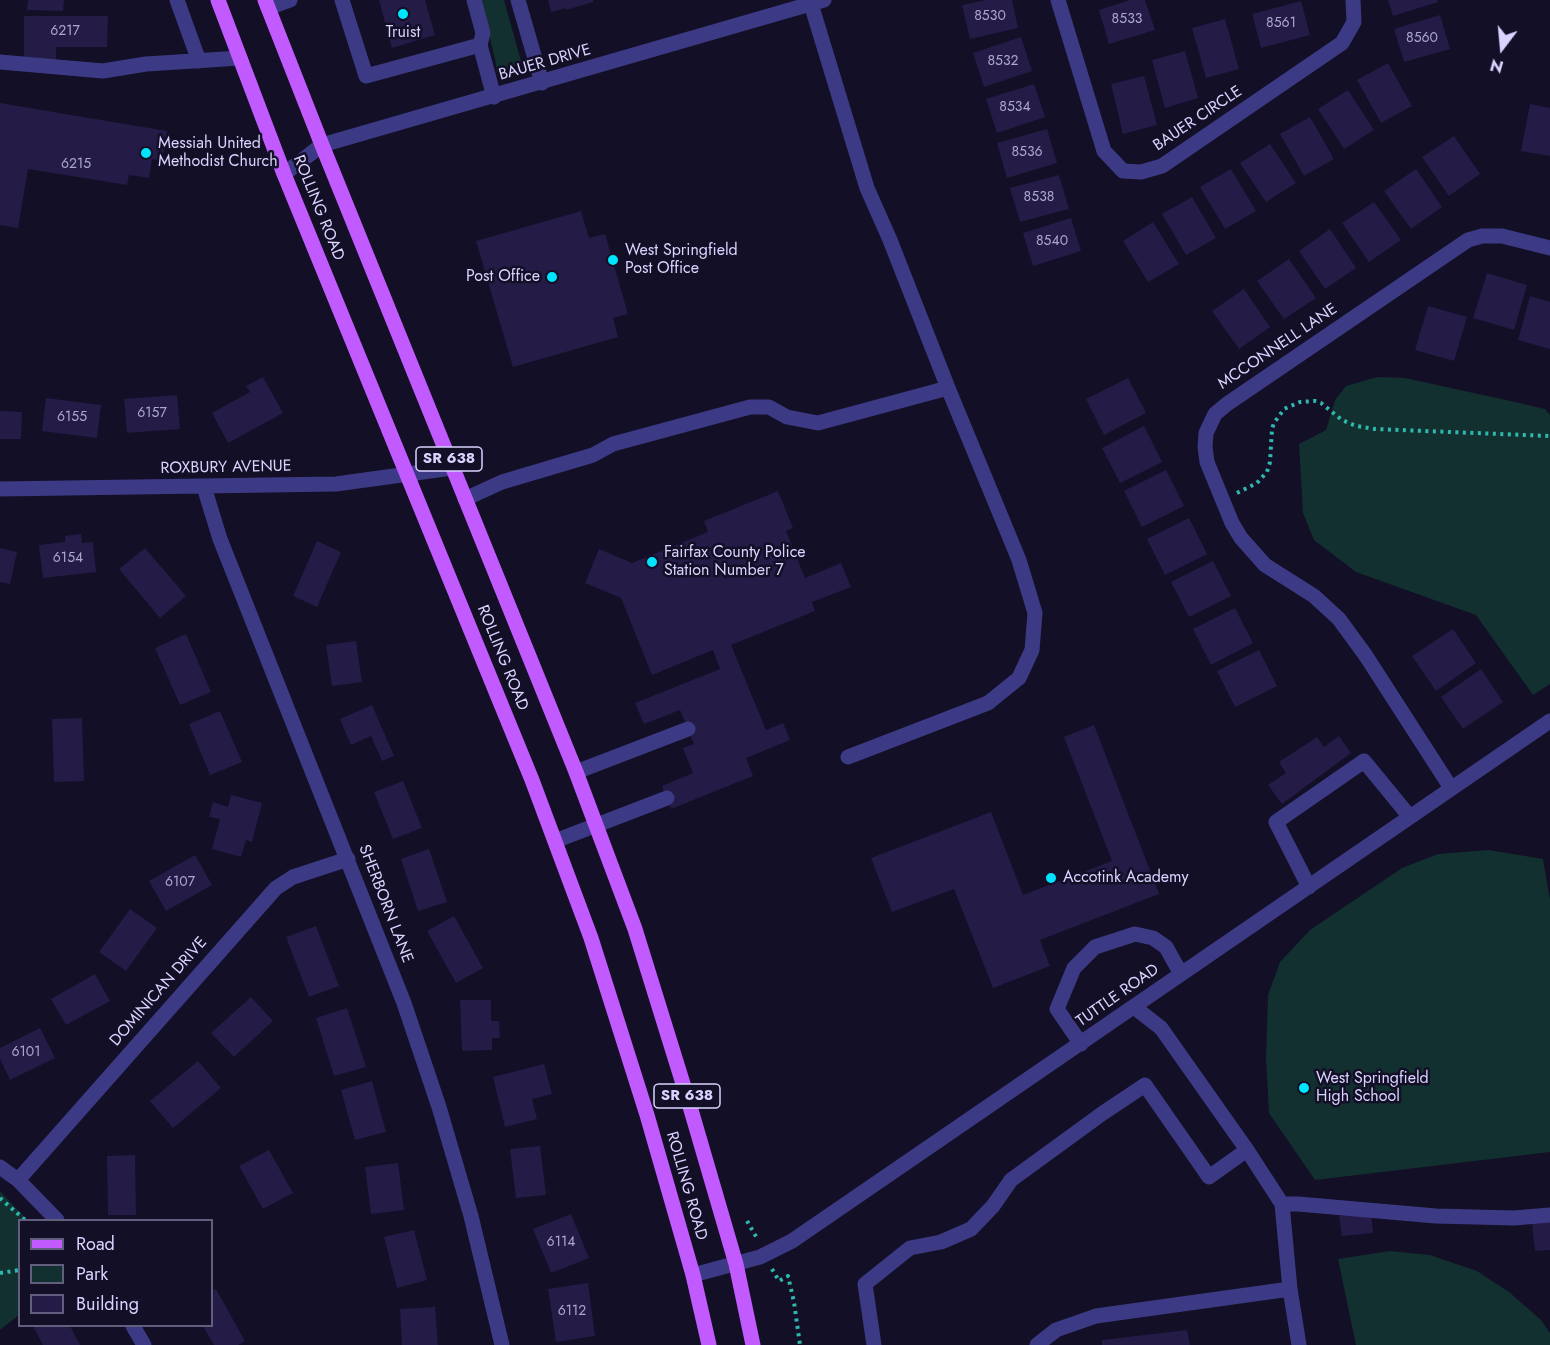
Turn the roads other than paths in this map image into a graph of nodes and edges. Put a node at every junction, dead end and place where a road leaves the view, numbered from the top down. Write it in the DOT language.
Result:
graph roads {
  1 [pos="177,0"];
  2 [pos="218,0"];
  3 [pos="290,0"];
  4 [pos="342,0"];
  5 [pos="474,0"];
  6 [pos="518,0"];
  7 [pos="1058,0"];
  8 [pos="1353,0"];
  9 [pos="818,2"];
  10 [pos="267,4"];
  11 [pos="480,45"];
  12 [pos="240,58"];
  13 [pos="199,61"];
  14 [pos="0,62"];
  15 [pos="542,83"];
  16 [pos="494,97"];
  17 [pos="322,146"];
  18 [pos="285,174"];
  19 [pos="1550,248"];
  20 [pos="948,388"];
  21 [pos="452,468"];
  22 [pos="407,474"];
  23 [pos="204,487"];
  24 [pos="0,489"];
  25 [pos="465,499"];
  26 [pos="1550,721"];
  27 [pos="688,729"];
  28 [pos="848,757"];
  29 [pos="576,772"];
  30 [pos="1451,788"];
  31 [pos="667,798"];
  32 [pos="1410,817"];
  33 [pos="596,826"];
  34 [pos="555,841"];
  35 [pos="348,859"];
  36 [pos="1309,887"];
  37 [pos="1181,974"];
  38 [pos="1134,1007"];
  39 [pos="1081,1044"];
  40 [pos="1247,1150"];
  41 [pos="0,1167"];
  42 [pos="18,1180"];
  43 [pos="1282,1204"];
  44 [pos="1550,1215"];
  45 [pos="55,1219"];
  46 [pos="736,1264"];
  47 [pos="693,1275"];
  48 [pos="1290,1289"];
  49 [pos="134,1327"];
  50 [pos="144,1345"];
  51 [pos="502,1345"];
  52 [pos="708,1345"];
  53 [pos="753,1345"];
  54 [pos="874,1345"];
  55 [pos="1036,1345"];
  56 [pos="1299,1345"];
  1 -- 13 [label="street"];
  2 -- 12 [label="main road, ROLLING ROAD / SR 638"];
  3 -- 10 [label="street"];
  4 -- 11 [label="street"];
  5 -- 11 [label="street"];
  6 -- 15 [label="street"];
  7 -- 8 [label="street, BAUER CIRCLE"];
  9 -- 15 [label="street, BAUER DRIVE"];
  9 -- 20 [label="street"];
  10 -- 17 [label="main road, ROLLING ROAD / SR 638"];
  11 -- 16 [label="street"];
  12 -- 13 [label="street"];
  12 -- 18 [label="main road, ROLLING ROAD / SR 638"];
  13 -- 14 [label="street"];
  15 -- 16 [label="street, BAUER DRIVE"];
  16 -- 17 [label="street, BAUER DRIVE"];
  17 -- 18 [label="street, BAUER DRIVE"];
  17 -- 21 [label="main road, ROLLING ROAD / SR 638"];
  18 -- 22 [label="main road, ROLLING ROAD / SR 638"];
  19 -- 30 [label="street, MCCONNELL LANE"];
  20 -- 25 [label="street"];
  20 -- 28 [label="street"];
  21 -- 22 [label="street, ROXBURY AVENUE"];
  21 -- 25 [label="main road, ROLLING ROAD / SR 638"];
  22 -- 23 [label="street, ROXBURY AVENUE"];
  22 -- 34 [label="main road, ROLLING ROAD / SR 638"];
  23 -- 24 [label="street, ROXBURY AVENUE"];
  23 -- 35 [label="street, SHERBORN LANE"];
  25 -- 29 [label="main road, ROLLING ROAD / SR 638"];
  26 -- 30 [label="street, TUTTLE ROAD"];
  27 -- 29 [label="street"];
  29 -- 33 [label="main road, ROLLING ROAD / SR 638"];
  30 -- 32 [label="street, TUTTLE ROAD"];
  31 -- 33 [label="street"];
  32 -- 36 [label="street, TUTTLE ROAD"];
  32 -- 36 [label="street"];
  33 -- 34 [label="street"];
  33 -- 46 [label="main road, ROLLING ROAD / SR 638"];
  34 -- 47 [label="main road, ROLLING ROAD / SR 638"];
  35 -- 42 [label="street, DOMINICAN DRIVE"];
  35 -- 51 [label="street, SHERBORN LANE"];
  36 -- 37 [label="street, TUTTLE ROAD"];
  37 -- 38 [label="street, TUTTLE ROAD"];
  37 -- 39 [label="street"];
  38 -- 39 [label="street, TUTTLE ROAD"];
  38 -- 40 [label="street"];
  39 -- 46 [label="street, TUTTLE ROAD"];
  40 -- 43 [label="street"];
  40 -- 54 [label="street"];
  41 -- 42 [label="street"];
  42 -- 45 [label="street"];
  43 -- 44 [label="street"];
  43 -- 48 [label="street"];
  46 -- 47 [label="street, TUTTLE ROAD"];
  46 -- 53 [label="main road, ROLLING ROAD / SR 638"];
  47 -- 52 [label="main road, ROLLING ROAD / SR 638"];
  48 -- 55 [label="street"];
  48 -- 56 [label="street"];
  49 -- 50 [label="street"];
}
